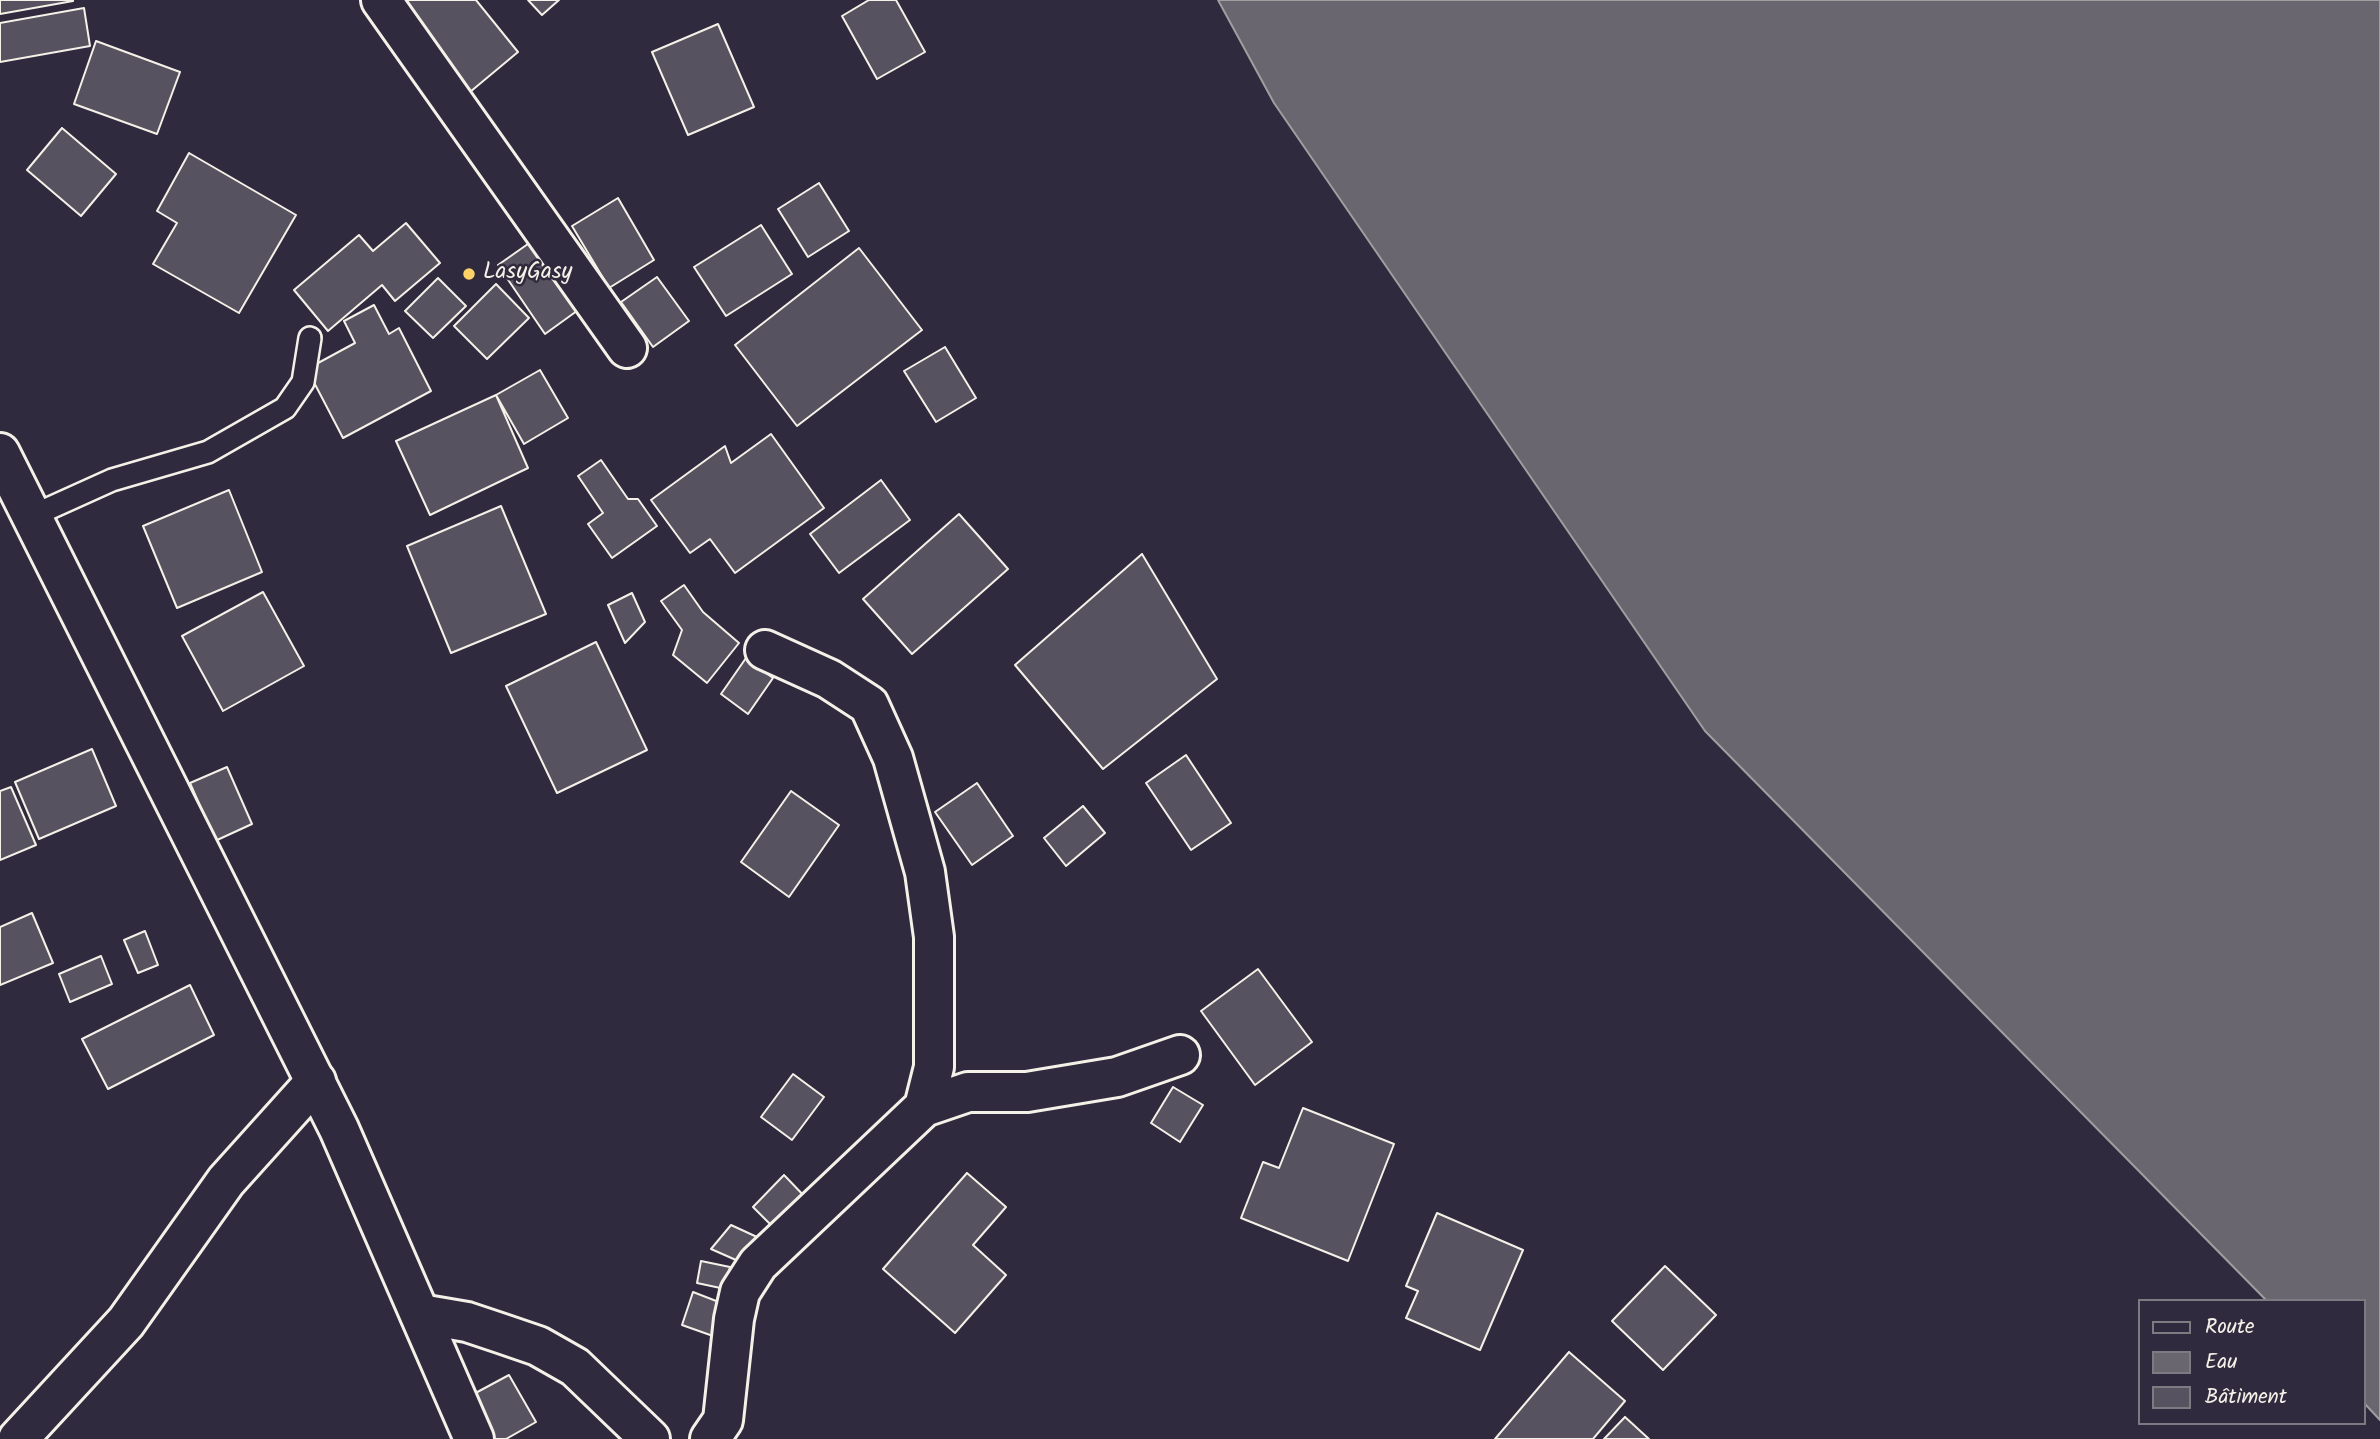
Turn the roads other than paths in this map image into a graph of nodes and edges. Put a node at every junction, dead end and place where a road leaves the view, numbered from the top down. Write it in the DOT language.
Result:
graph roads {
  1 [pos="381,0"];
  2 [pos="310,338"];
  3 [pos="627,348"];
  4 [pos="0,453"];
  5 [pos="30,517"];
  6 [pos="765,650"];
  7 [pos="1180,1055"];
  8 [pos="316,1081"];
  9 [pos="923,1107"];
  10 [pos="420,1314"];
  11 [pos="18,1439"];
  12 [pos="474,1439"];
  13 [pos="650,1439"];
  14 [pos="710,1439"];
  1 -- 3 [label="street"];
  2 -- 5 [label="lane"];
  4 -- 5 [label="street"];
  5 -- 8 [label="street"];
  6 -- 9 [label="street"];
  7 -- 9 [label="street"];
  8 -- 10 [label="street"];
  8 -- 11 [label="street"];
  9 -- 14 [label="street"];
  10 -- 12 [label="street"];
  10 -- 13 [label="street"];
}
